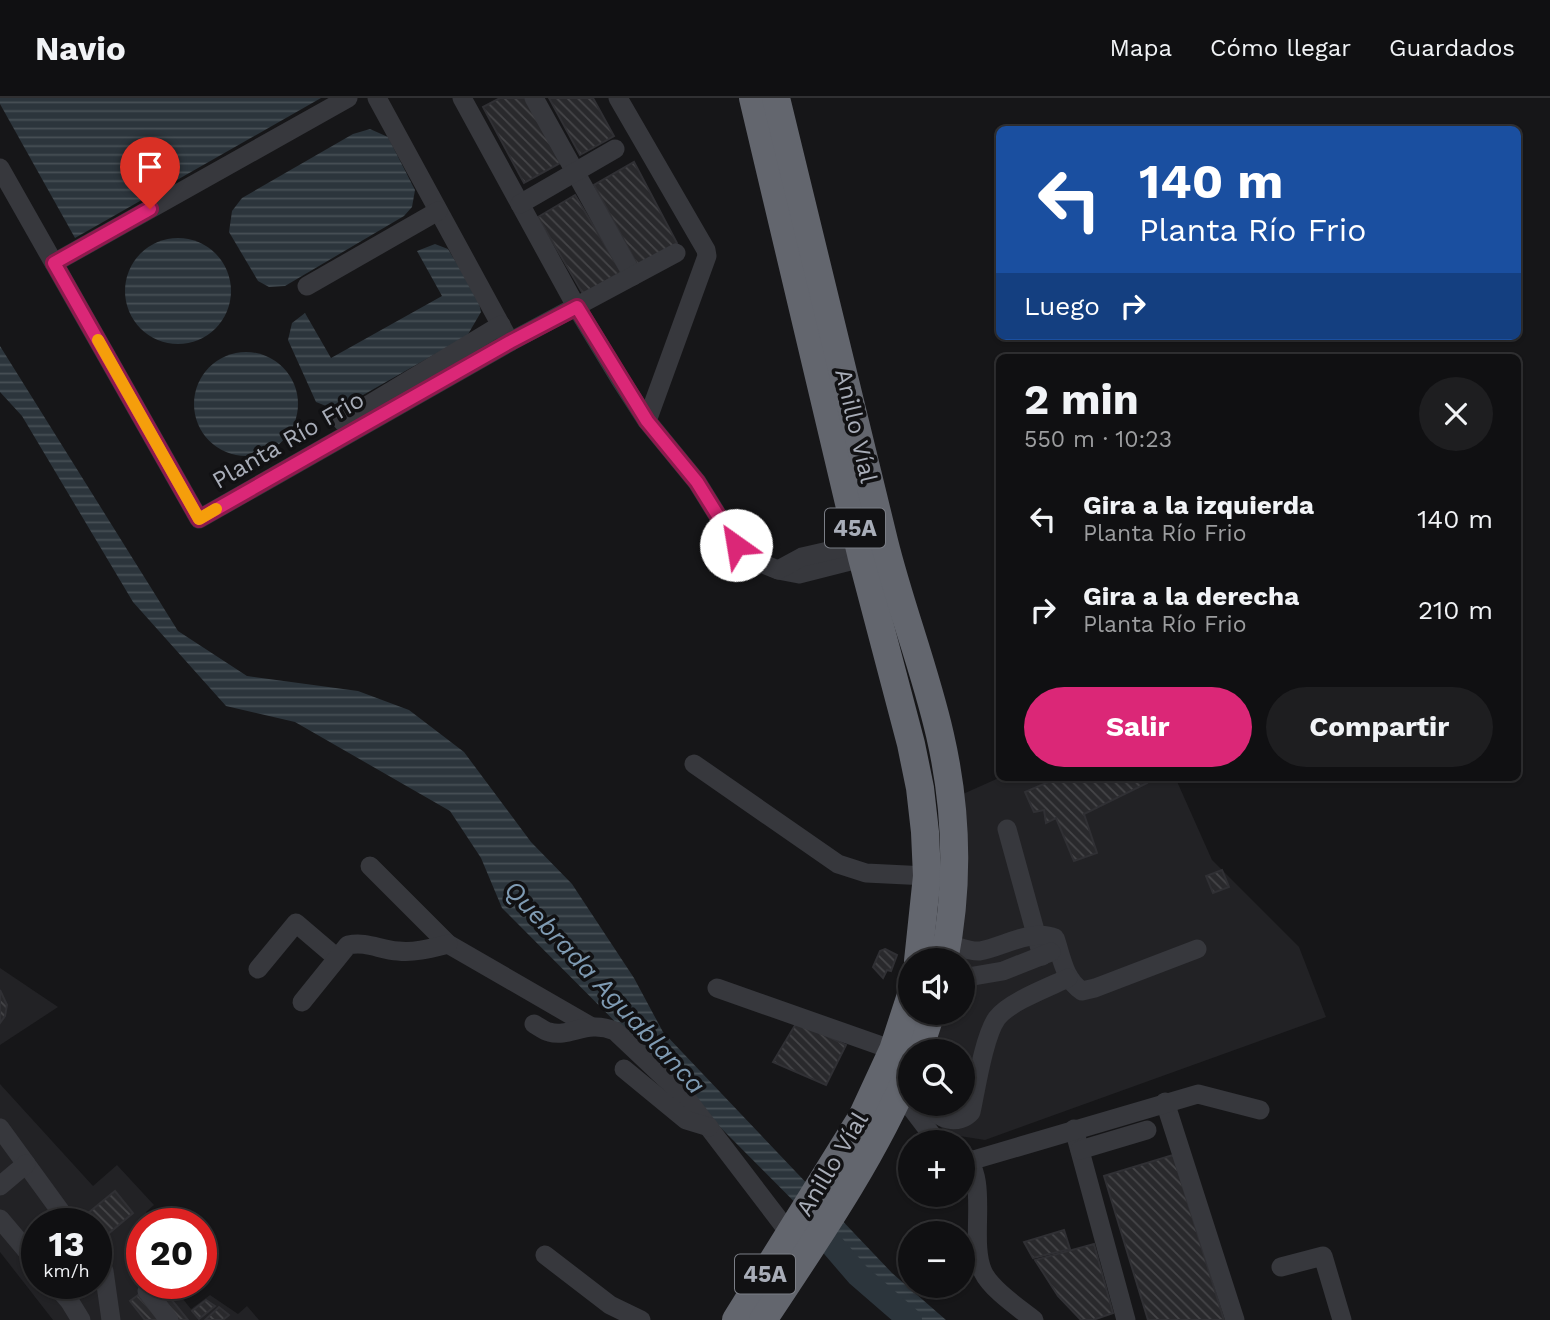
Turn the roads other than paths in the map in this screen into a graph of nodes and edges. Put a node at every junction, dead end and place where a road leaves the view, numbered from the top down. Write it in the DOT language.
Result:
graph roads {
  1 [pos="348,98"];
  2 [pos="377,98"];
  3 [pos="462,98"];
  4 [pos="534,98"];
  5 [pos="618,98"];
  6 [pos="753,98"];
  7 [pos="776,98"];
  8 [pos="615,149"];
  9 [pos="0,168"];
  10 [pos="575,171"];
  11 [pos="520,204"];
  12 [pos="438,211"];
  13 [pos="676,253"];
  14 [pos="54,263"];
  15 [pos="633,276"];
  16 [pos="307,286"];
  17 [pos="577,307"];
  18 [pos="506,334"];
  19 [pos="342,421"];
  20 [pos="647,421"];
  21 [pos="860,551"];
  22 [pos="694,764"];
  23 [pos="1007,829"];
  24 [pos="370,866"];
  25 [pos="927,876"];
  26 [pos="1036,934"];
  27 [pos="449,944"];
  28 [pos="919,948"];
  29 [pos="947,948"];
  30 [pos="1197,949"];
  31 [pos="975,952"];
  32 [pos="1050,952"];
  33 [pos="337,958"];
  34 [pos="258,969"];
  35 [pos="975,976"];
  36 [pos="1068,978"];
  37 [pos="717,988"];
  38 [pos="302,1002"];
  39 [pos="534,1024"];
  40 [pos="590,1026"];
  41 [pos="898,1063"];
  42 [pos="624,1069"];
  43 [pos="898,1074"];
  44 [pos="898,1078"];
  45 [pos="975,1096"];
  46 [pos="1166,1102"];
  47 [pos="1260,1110"];
  48 [pos="940,1116"];
  49 [pos="968,1116"];
  50 [pos="709,1127"];
  51 [pos="0,1128"];
  52 [pos="1074,1129"];
  53 [pos="1147,1130"];
  54 [pos="1080,1150"];
  55 [pos="975,1155"];
  56 [pos="26,1164"];
  57 [pos="846,1165"];
  58 [pos="975,1179"];
  59 [pos="0,1186"];
  60 [pos="58,1208"];
  61 [pos="0,1219"];
  62 [pos="798,1236"];
  63 [pos="21,1244"];
  64 [pos="545,1255"];
  65 [pos="1281,1267"];
  66 [pos="67,1299"];
  67 [pos="108,1299"];
  68 [pos="152,1299"];
  69 [pos="81,1320"];
  70 [pos="111,1320"];
  71 [pos="169,1320"];
  72 [pos="641,1320"];
  73 [pos="736,1320"];
  74 [pos="763,1320"];
  75 [pos="1034,1320"];
  76 [pos="1126,1320"];
  77 [pos="1235,1320"];
  78 [pos="1342,1320"];
  1 -- 14 [label="lane"];
  2 -- 12 [label="lane"];
  3 -- 11 [label="lane"];
  4 -- 10 [label="lane"];
  5 -- 20 [label="lane"];
  6 -- 21 [label="highway, Anillo Víal / 45A"];
  7 -- 29 [label="highway, Anillo Víal / 45A"];
  8 -- 10 [label="lane"];
  9 -- 14 [label="lane, Planta Río Frio"];
  10 -- 11 [label="lane"];
  10 -- 15 [label="lane"];
  11 -- 17 [label="lane"];
  12 -- 16 [label="lane"];
  12 -- 18 [label="lane"];
  13 -- 15 [label="lane, Planta Río Frio"];
  14 -- 18 [label="lane, Planta Río Frio"];
  15 -- 17 [label="lane, Planta Río Frio"];
  17 -- 18 [label="lane, Planta Río Frio"];
  17 -- 20 [label="lane"];
  18 -- 19 [label="lane"];
  20 -- 21 [label="lane"];
  21 -- 25 [label="highway, Anillo Víal / 45A"];
  22 -- 25 [label="lane"];
  23 -- 26 [label="lane"];
  24 -- 27 [label="lane"];
  25 -- 28 [label="highway, Anillo Víal / 45A"];
  26 -- 31 [label="lane"];
  26 -- 32 [label="lane"];
  27 -- 33 [label="lane"];
  27 -- 40 [label="lane"];
  30 -- 36 [label="lane"];
  32 -- 35 [label="lane"];
  32 -- 36 [label="lane"];
  33 -- 34 [label="lane"];
  33 -- 38 [label="lane"];
  36 -- 45 [label="lane"];
  37 -- 41 [label="lane"];
  39 -- 40 [label="lane"];
  40 -- 50 [label="lane"];
  42 -- 50 [label="lane"];
  43 -- 57 [label="highway, Anillo Víal / 45A"];
  44 -- 57 [label="highway, Anillo Víal / 45A"];
  46 -- 47 [label="lane"];
  46 -- 52 [label="lane"];
  46 -- 77 [label="lane"];
  48 -- 49 [label="lane"];
  50 -- 62 [label="lane"];
  51 -- 56 [label="lane"];
  52 -- 54 [label="lane"];
  52 -- 55 [label="lane"];
  53 -- 54 [label="lane"];
  54 -- 76 [label="lane"];
  56 -- 59 [label="lane"];
  56 -- 60 [label="lane"];
  57 -- 62 [label="highway, Anillo Víal / 45A"];
  58 -- 75 [label="lane"];
  61 -- 63 [label="lane"];
  62 -- 73 [label="highway, Anillo Víal / 45A"];
  62 -- 74 [label="highway, Anillo Víal / 45A"];
  64 -- 72 [label="lane"];
  65 -- 78 [label="lane"];
  66 -- 69 [label="lane"];
  67 -- 70 [label="lane"];
  68 -- 71 [label="lane"];
}
